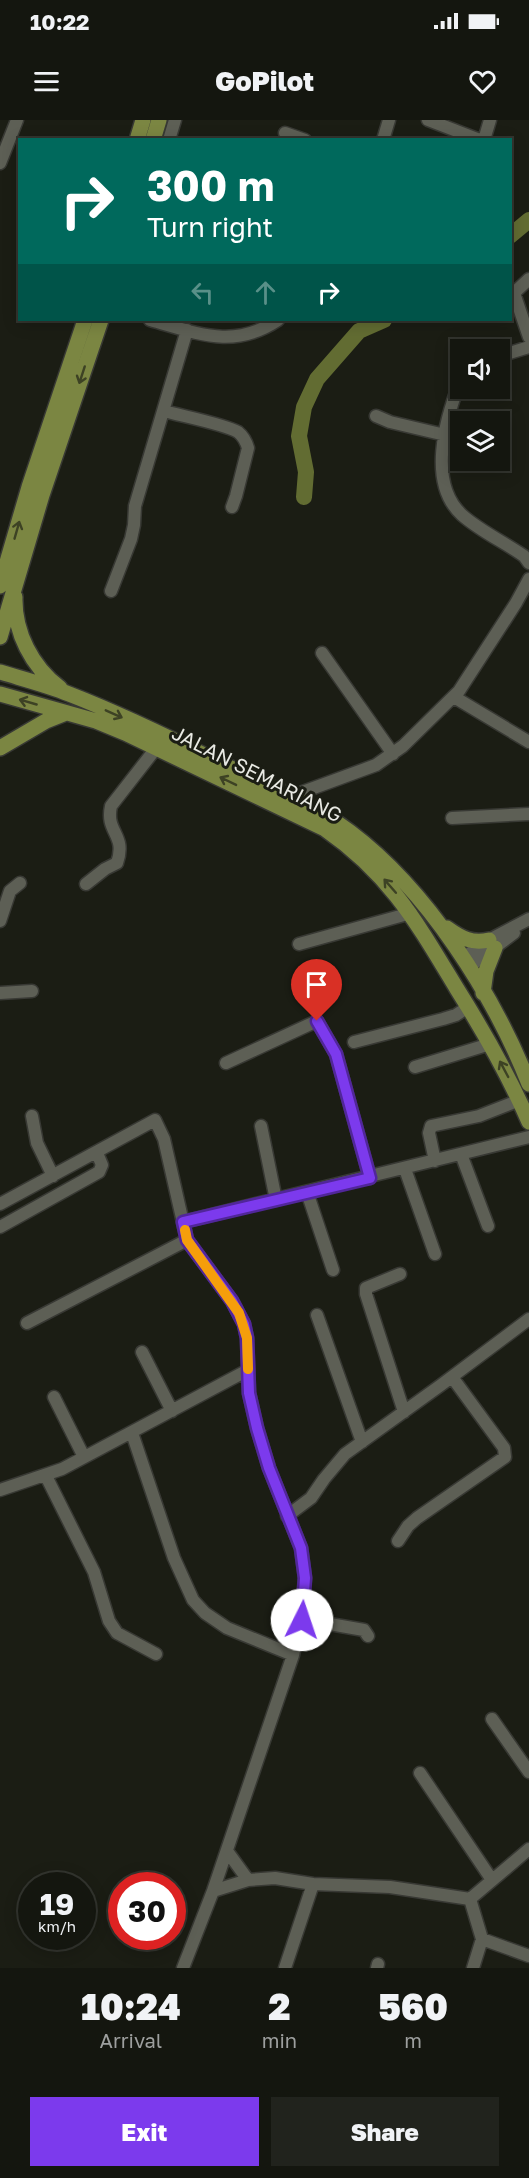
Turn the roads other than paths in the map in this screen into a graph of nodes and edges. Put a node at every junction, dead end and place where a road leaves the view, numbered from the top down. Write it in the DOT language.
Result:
graph roads {
  1 [pos="17,120"];
  2 [pos="143,120"];
  3 [pos="159,120"];
  4 [pos="175,120"];
  5 [pos="290,120"];
  6 [pos="389,120"];
  7 [pos="428,120"];
  8 [pos="490,120"];
  9 [pos="284,136"];
  10 [pos="138,138"];
  11 [pos="154,138"];
  12 [pos="170,138"];
  13 [pos="384,138"];
  14 [pos="477,138"];
  15 [pos="483,138"];
  16 [pos="0,163"];
  17 [pos="529,279"];
  18 [pos="85,321"];
  19 [pos="101,321"];
  20 [pos="154,321"];
  21 [pos="276,321"];
  22 [pos="187,330"];
  23 [pos="529,338"];
  24 [pos="529,347"];
  25 [pos="510,353"];
  26 [pos="455,399"];
  27 [pos="164,411"];
  28 [pos="376,416"];
  29 [pos="445,435"];
  30 [pos="232,507"];
  31 [pos="529,563"];
  32 [pos="16,579"];
  33 [pos="529,579"];
  34 [pos="0,586"];
  35 [pos="111,591"];
  36 [pos="0,637"];
  37 [pos="322,653"];
  38 [pos="0,672"];
  39 [pos="0,694"];
  40 [pos="69,694"];
  41 [pos="454,697"];
  42 [pos="66,713"];
  43 [pos="529,742"];
  44 [pos="157,747"];
  45 [pos="0,748"];
  46 [pos="393,754"];
  47 [pos="324,784"];
  48 [pos="289,797"];
  49 [pos="313,808"];
  50 [pos="529,813"];
  51 [pos="452,818"];
  52 [pos="20,883"];
  53 [pos="86,884"];
  54 [pos="411,913"];
  55 [pos="529,919"];
  56 [pos="0,921"];
  57 [pos="439,923"];
  58 [pos="299,944"];
  59 [pos="492,944"];
  60 [pos="466,963"];
  61 [pos="32,991"];
  62 [pos="0,993"];
  63 [pos="483,993"];
  64 [pos="468,1007"];
  65 [pos="354,1042"];
  66 [pos="489,1043"];
  67 [pos="226,1063"];
  68 [pos="415,1067"];
  69 [pos="529,1084"];
  70 [pos="520,1100"];
  71 [pos="32,1116"];
  72 [pos="529,1122"];
  73 [pos="261,1126"];
  74 [pos="529,1137"];
  75 [pos="98,1153"];
  76 [pos="461,1154"];
  77 [pos="435,1161"];
  78 [pos="405,1169"];
  79 [pos="53,1176"];
  80 [pos="370,1178"];
  81 [pos="307,1192"];
  82 [pos="276,1200"];
  83 [pos="0,1204"];
  84 [pos="183,1222"];
  85 [pos="488,1226"];
  86 [pos="0,1227"];
  87 [pos="187,1240"];
  88 [pos="435,1254"];
  89 [pos="333,1270"];
  90 [pos="400,1274"];
  91 [pos="317,1315"];
  92 [pos="529,1319"];
  93 [pos="27,1323"];
  94 [pos="142,1352"];
  95 [pos="248,1370"];
  96 [pos="452,1377"];
  97 [pos="54,1397"];
  98 [pos="172,1411"];
  99 [pos="404,1412"];
  100 [pos="132,1433"];
  101 [pos="362,1442"];
  102 [pos="84,1457"];
  103 [pos="46,1476"];
  104 [pos="0,1490"];
  105 [pos="287,1516"];
  106 [pos="398,1541"];
  107 [pos="302,1620"];
  108 [pos="368,1636"];
  109 [pos="156,1654"];
  110 [pos="293,1655"];
  111 [pos="492,1719"];
  112 [pos="529,1772"];
  113 [pos="420,1773"];
  114 [pos="529,1849"];
  115 [pos="227,1851"];
  116 [pos="248,1880"];
  117 [pos="492,1880"];
  118 [pos="313,1884"];
  119 [pos="213,1891"];
  120 [pos="470,1899"];
  121 [pos="482,1939"];
  122 [pos="529,1956"];
  123 [pos="183,1968"];
  124 [pos="285,1968"];
  125 [pos="472,1968"];
  1 -- 16 [label="street"];
  2 -- 10 [label="main road"];
  3 -- 11 [label="main road"];
  4 -- 12 [label="street"];
  5 -- 9 [label="street"];
  6 -- 13 [label="street"];
  7 -- 14 [label="street"];
  8 -- 15 [label="street"];
  17 -- 23 [label="street"];
  34 -- 18 [label="main road, one-way"];
  19 -- 32 [label="main road, one-way"];
  20 -- 22 [label="street"];
  21 -- 22 [label="street"];
  22 -- 27 [label="street"];
  24 -- 25 [label="street"];
  26 -- 29 [label="street"];
  27 -- 30 [label="street"];
  27 -- 35 [label="street"];
  28 -- 29 [label="street"];
  29 -- 31 [label="street"];
  32 -- 36 [label="main road"];
  32 -- 40 [label="main road"];
  33 -- 41 [label="street"];
  37 -- 46 [label="street"];
  38 -- 40 [label="main road, JALAN SEMARIANG"];
  42 -- 39 [label="main road, JALAN SEMARIANG, one-way"];
  40 -- 48 [label="main road, JALAN SEMARIANG, one-way"];
  41 -- 43 [label="street"];
  41 -- 46 [label="street"];
  42 -- 44 [label="main road, JALAN SEMARIANG"];
  42 -- 45 [label="main road"];
  44 -- 53 [label="street"];
  54 -- 44 [label="main road, JALAN SEMARIANG, one-way"];
  46 -- 47 [label="street"];
  47 -- 48 [label="street"];
  47 -- 49 [label="street"];
  48 -- 49 [label="main road, JALAN SEMARIANG"];
  49 -- 57 [label="main road, JALAN SEMARIANG"];
  50 -- 51 [label="street"];
  52 -- 56 [label="street"];
  54 -- 58 [label="street"];
  54 -- 64 [label="main road, JALAN SEMARIANG"];
  55 -- 59 [label="street"];
  57 -- 59 [label="main road"];
  57 -- 60 [label="main road, JALAN SEMARIANG"];
  59 -- 60 [label="street"];
  59 -- 63 [label="main road"];
  60 -- 63 [label="main road, JALAN SEMARIANG"];
  60 -- 66 [label="main road"];
  61 -- 62 [label="street"];
  63 -- 69 [label="main road, JALAN SEMARIANG"];
  64 -- 65 [label="street"];
  64 -- 66 [label="main road, JALAN SEMARIANG"];
  66 -- 68 [label="street"];
  70 -- 66 [label="main road, JALAN SEMARIANG, one-way"];
  67 -- 80 [label="street"];
  70 -- 72 [label="main road, JALAN SEMARIANG"];
  70 -- 77 [label="street"];
  71 -- 79 [label="street"];
  73 -- 82 [label="street"];
  74 -- 76 [label="street"];
  75 -- 79 [label="street"];
  75 -- 84 [label="street"];
  75 -- 86 [label="street"];
  76 -- 77 [label="street"];
  76 -- 85 [label="street"];
  77 -- 78 [label="street"];
  78 -- 80 [label="street"];
  78 -- 88 [label="street"];
  79 -- 83 [label="street"];
  80 -- 81 [label="street"];
  81 -- 82 [label="street"];
  81 -- 89 [label="street"];
  82 -- 84 [label="street"];
  84 -- 87 [label="street"];
  87 -- 93 [label="street"];
  87 -- 95 [label="street"];
  90 -- 99 [label="street"];
  91 -- 101 [label="street"];
  92 -- 96 [label="street"];
  94 -- 98 [label="street"];
  95 -- 98 [label="street"];
  95 -- 105 [label="street"];
  96 -- 99 [label="street"];
  96 -- 106 [label="street"];
  97 -- 102 [label="street"];
  98 -- 100 [label="street"];
  99 -- 101 [label="street"];
  100 -- 102 [label="street"];
  100 -- 110 [label="street"];
  101 -- 105 [label="street"];
  102 -- 103 [label="street"];
  103 -- 104 [label="street"];
  103 -- 109 [label="street"];
  105 -- 107 [label="street"];
  107 -- 108 [label="street"];
  107 -- 110 [label="street"];
  110 -- 115 [label="street"];
  111 -- 112 [label="street"];
  113 -- 117 [label="street"];
  114 -- 117 [label="street"];
  115 -- 116 [label="street"];
  115 -- 119 [label="street"];
  116 -- 118 [label="street"];
  116 -- 119 [label="street"];
  117 -- 120 [label="street"];
  118 -- 120 [label="street"];
  118 -- 124 [label="street"];
  119 -- 123 [label="street"];
  120 -- 121 [label="street"];
  121 -- 122 [label="street"];
  121 -- 125 [label="street"];
}
